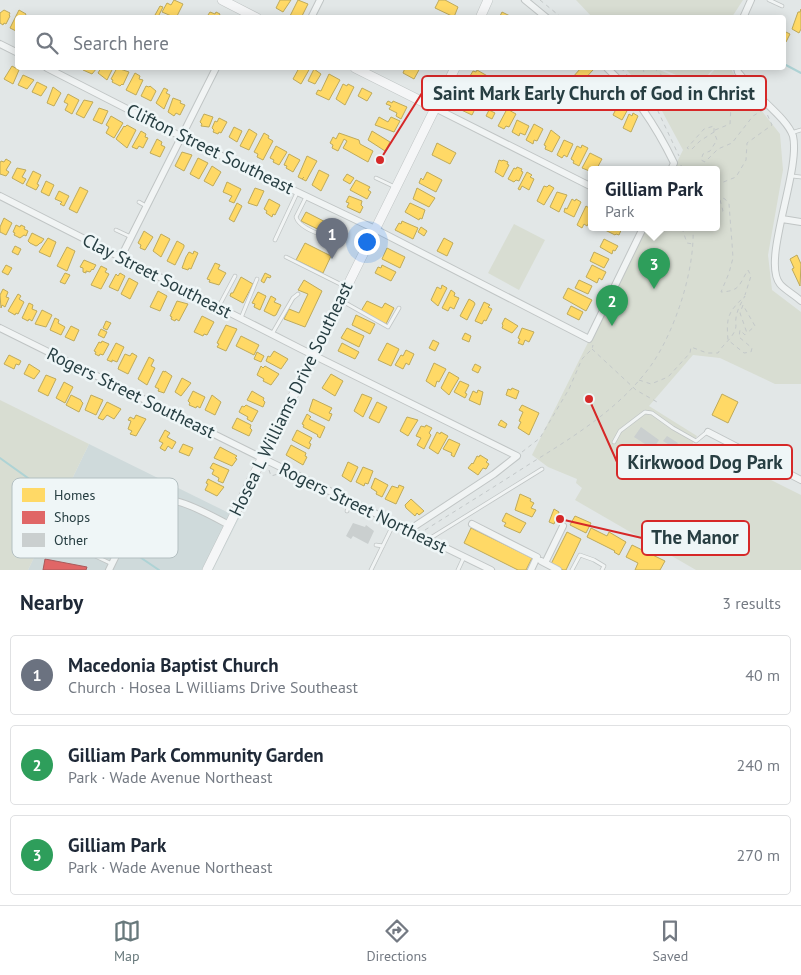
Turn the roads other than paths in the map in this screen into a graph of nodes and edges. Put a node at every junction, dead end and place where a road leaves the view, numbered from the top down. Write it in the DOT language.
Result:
graph roads {
  1 [pos="222,0"];
  2 [pos="320,0"];
  3 [pos="488,0"];
  4 [pos="525,0"];
  5 [pos="751,0"];
  6 [pos="769,0"];
  7 [pos="782,6"];
  8 [pos="242,14"];
  9 [pos="312,15"];
  10 [pos="481,15"];
  11 [pos="543,15"];
  12 [pos="744,15"];
  13 [pos="0,44"];
  14 [pos="15,51"];
  15 [pos="51,70"];
  16 [pos="215,70"];
  17 [pos="359,70"];
  18 [pos="454,70"];
  19 [pos="609,70"];
  20 [pos="738,70"];
  21 [pos="435,108"];
  22 [pos="801,130"];
  23 [pos="791,134"];
  24 [pos="182,137"];
  25 [pos="673,166"];
  26 [pos="792,176"];
  27 [pos="801,177"];
  28 [pos="376,178"];
  29 [pos="588,185"];
  30 [pos="396,188"];
  31 [pos="298,192"];
  32 [pos="0,196"];
  33 [pos="306,196"];
  34 [pos="139,202"];
  35 [pos="147,206"];
  36 [pos="782,219"];
  37 [pos="801,222"];
  38 [pos="375,229"];
  39 [pos="116,230"];
  40 [pos="642,231"];
  41 [pos="131,237"];
  42 [pos="331,239"];
  43 [pos="275,240"];
  44 [pos="121,257"];
  45 [pos="286,258"];
  46 [pos="235,276"];
  47 [pos="257,279"];
  48 [pos="346,288"];
  49 [pos="298,294"];
  50 [pos="340,300"];
  51 [pos="801,300"];
  52 [pos="218,307"];
  53 [pos="399,308"];
  54 [pos="241,318"];
  55 [pos="0,328"];
  56 [pos="272,334"];
  57 [pos="313,355"];
  58 [pos="708,432"];
  59 [pos="614,442"];
  60 [pos="262,458"];
  61 [pos="542,469"];
  62 [pos="801,480"];
  63 [pos="350,502"];
  64 [pos="178,503"];
  65 [pos="348,511"];
  66 [pos="394,523"];
  67 [pos="472,524"];
  68 [pos="229,525"];
  69 [pos="564,526"];
  70 [pos="409,530"];
  71 [pos="429,539"];
  72 [pos="376,545"];
  73 [pos="383,546"];
  74 [pos="465,557"];
  75 [pos="95,558"];
  76 [pos="537,559"];
  77 [pos="545,563"];
  78 [pos="111,567"];
  79 [pos="207,570"];
  80 [pos="371,570"];
  81 [pos="458,570"];
  82 [pos="492,570"];
  83 [pos="531,570"];
  84 [pos="558,570"];
  85 [pos="572,570"];
  86 [pos="602,570"];
  1 -- 8 [label="street"];
  2 -- 9 [label="street"];
  3 -- 10 [label="street"];
  4 -- 11 [label="street"];
  5 -- 12 [label="street"];
  6 -- 7 [label="lane"];
  13 -- 14 [label="street"];
  15 -- 24 [label="street, Clifton Street Southeast"];
  16 -- 24 [label="street"];
  17 -- 21 [label="street"];
  18 -- 21 [label="street, Hosea L Williams Drive Southeast"];
  19 -- 25 [label="street"];
  20 -- 23 [label="street"];
  21 -- 29 [label="street"];
  21 -- 30 [label="street, Hosea L Williams Drive Southeast"];
  22 -- 23 [label="lane"];
  23 -- 26 [label="street"];
  24 -- 31 [label="street, Clifton Street Southeast"];
  24 -- 35 [label="street"];
  26 -- 27 [label="lane"];
  26 -- 36 [label="street"];
  28 -- 30 [label="lane"];
  30 -- 38 [label="street, Hosea L Williams Drive Southeast"];
  31 -- 33 [label="street, Clifton Street Southeast"];
  31 -- 43 [label="lane"];
  32 -- 44 [label="street, Clay Street Southeast"];
  33 -- 38 [label="street, Clifton Street Southeast"];
  33 -- 42 [label="lane"];
  34 -- 35 [label="lane"];
  35 -- 41 [label="street"];
  36 -- 37 [label="street"];
  36 -- 51 [label="street"];
  38 -- 40 [label="street, Clifton Street Southeast"];
  38 -- 48 [label="street, Hosea L Williams Drive Southeast"];
  39 -- 41 [label="lane"];
  41 -- 44 [label="street"];
  44 -- 52 [label="street, Clay Street Southeast"];
  45 -- 48 [label="lane"];
  46 -- 52 [label="lane"];
  47 -- 54 [label="lane"];
  48 -- 50 [label="street, Hosea L Williams Drive Southeast"];
  49 -- 56 [label="lane"];
  50 -- 53 [label="lane"];
  50 -- 57 [label="street, Hosea L Williams Drive Southeast"];
  52 -- 54 [label="street, Clay Street Southeast"];
  54 -- 56 [label="street, Clay Street Southeast"];
  55 -- 60 [label="street, Rogers Street Southeast"];
  56 -- 57 [label="street, Clay Street Southeast"];
  57 -- 60 [label="street, Hosea L Williams Drive Southeast"];
  57 -- 70 [label="street, Clay Street Southeast"];
  58 -- 59 [label="lane"];
  58 -- 62 [label="street"];
  60 -- 63 [label="street, Rogers Street Northeast"];
  60 -- 68 [label="street, Hosea L Williams Drive Southeast"];
  61 -- 71 [label="lane"];
  63 -- 65 [label="lane"];
  63 -- 66 [label="street, Rogers Street Northeast"];
  64 -- 68 [label="street"];
  66 -- 70 [label="street, Rogers Street Northeast"];
  66 -- 73 [label="lane"];
  67 -- 76 [label="street"];
  68 -- 79 [label="street, Hosea L Williams Drive Southeast"];
  69 -- 77 [label="street"];
  70 -- 71 [label="street, Rogers Street Northeast"];
  71 -- 74 [label="street, Rogers Street Northeast"];
  72 -- 73 [label="lane"];
  73 -- 80 [label="lane"];
  74 -- 81 [label="lane"];
  74 -- 82 [label="street, Rogers Street Northeast"];
  75 -- 78 [label="lane"];
  76 -- 77 [label="street"];
  76 -- 83 [label="street"];
  77 -- 84 [label="street"];
  85 -- 86 [label="lane"];
}
